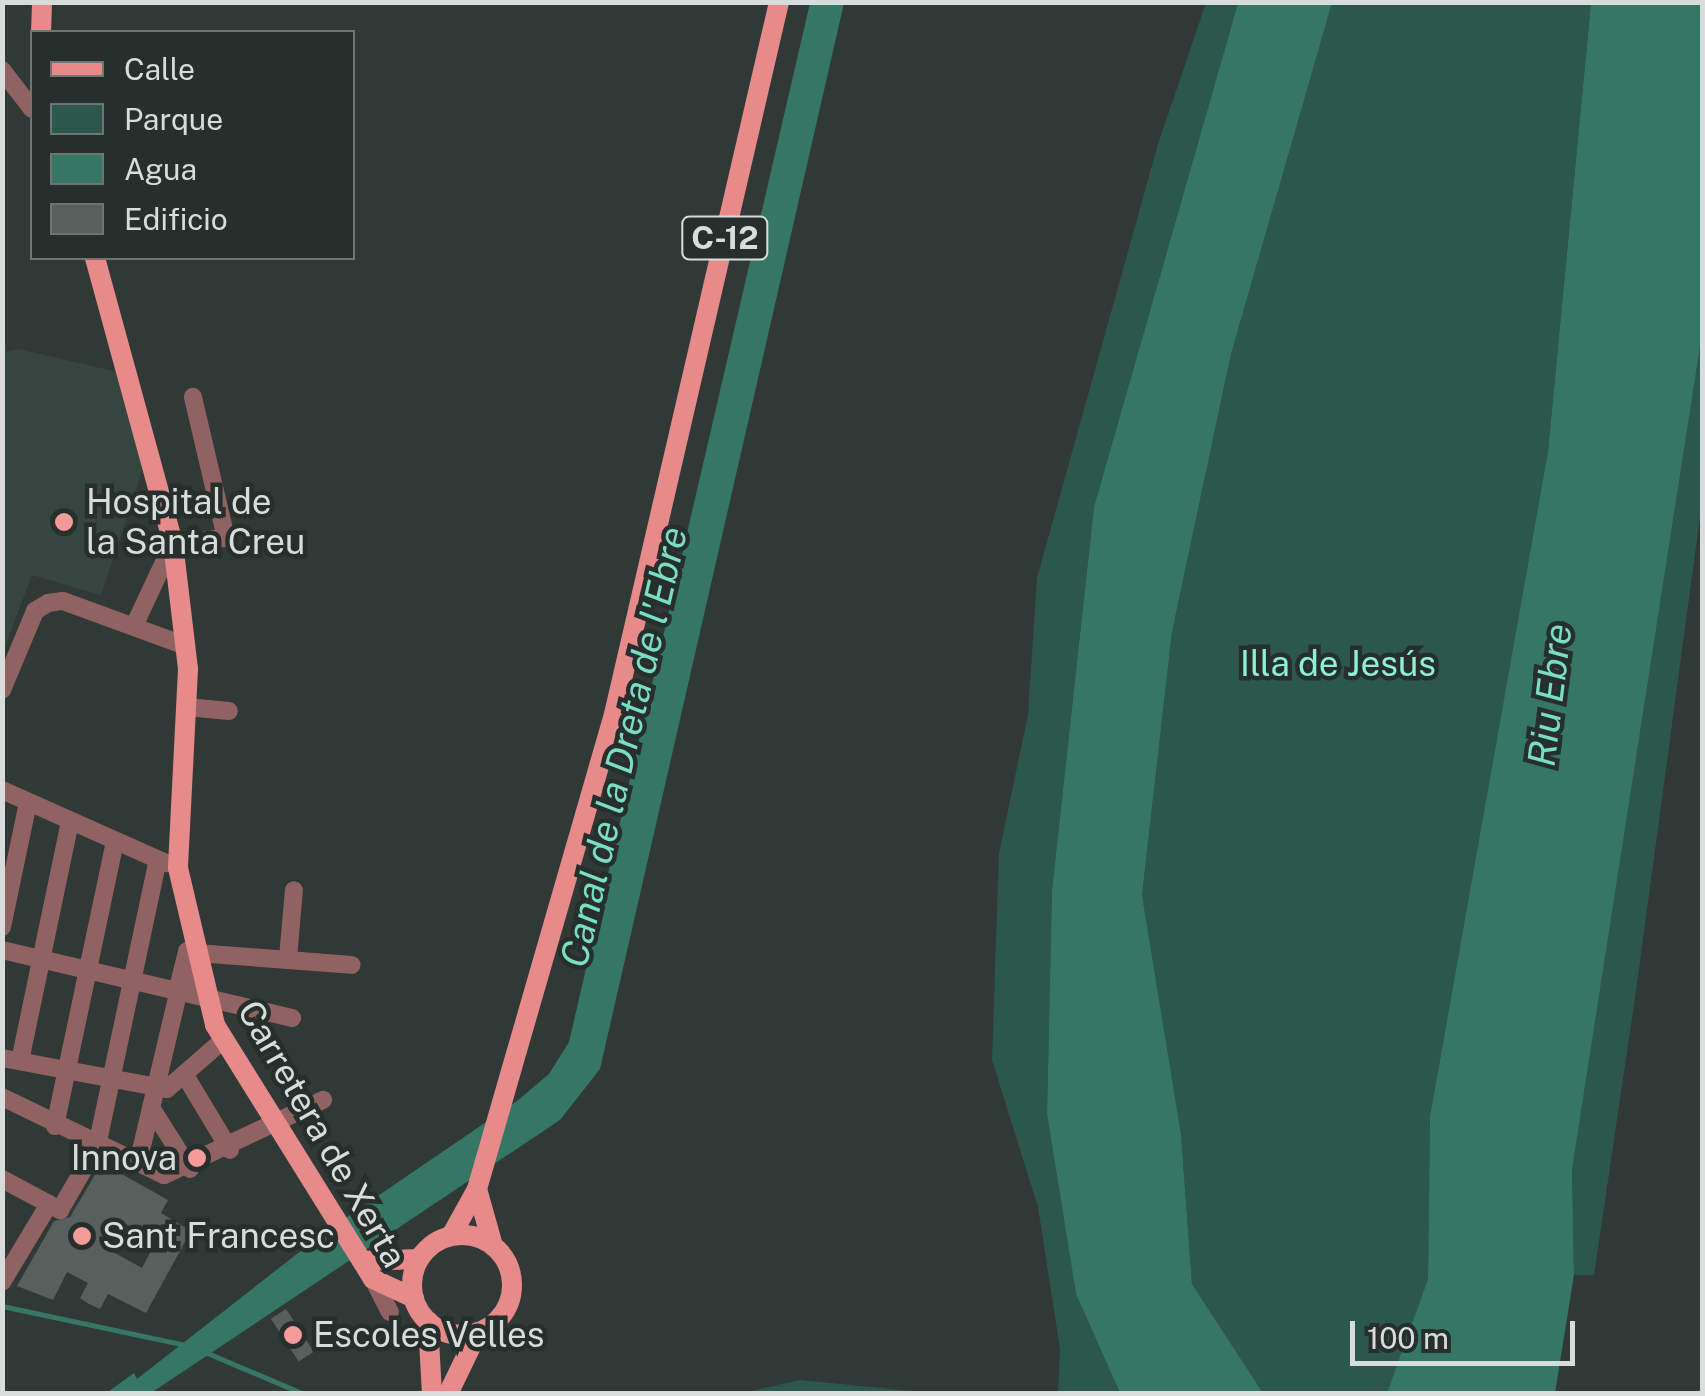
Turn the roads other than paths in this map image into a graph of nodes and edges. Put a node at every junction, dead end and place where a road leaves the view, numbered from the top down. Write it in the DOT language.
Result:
graph roads {
  1 [pos="42,2"];
  2 [pos="779,2"];
  3 [pos="41,30"];
  4 [pos="2,70"];
  5 [pos="30,106"];
  6 [pos="96,260"];
  7 [pos="194,397"];
  8 [pos="173,542"];
  9 [pos="134,626"];
  10 [pos="186,646"];
  11 [pos="2,690"];
  12 [pos="187,707"];
  13 [pos="229,711"];
  14 [pos="2,790"];
  15 [pos="28,803"];
  16 [pos="70,822"];
  17 [pos="115,841"];
  18 [pos="168,864"];
  19 [pos="294,890"];
  20 [pos="3,924"];
  21 [pos="2,950"];
  22 [pos="192,952"];
  23 [pos="43,958"];
  24 [pos="288,958"];
  25 [pos="352,965"];
  26 [pos="86,968"];
  27 [pos="132,983"];
  28 [pos="178,994"];
  29 [pos="208,1000"];
  30 [pos="292,1018"];
  31 [pos="222,1040"];
  32 [pos="12,1060"];
  33 [pos="66,1070"];
  34 [pos="186,1077"];
  35 [pos="112,1079"];
  36 [pos="157,1088"];
  37 [pos="2,1098"];
  38 [pos="322,1100"];
  39 [pos="152,1109"];
  40 [pos="55,1126"];
  41 [pos="274,1129"];
  42 [pos="97,1146"];
  43 [pos="230,1150"];
  44 [pos="138,1164"];
  45 [pos="190,1169"];
  46 [pos="2,1179"];
  47 [pos="478,1186"];
  48 [pos="49,1204"];
  49 [pos="451,1236"];
  50 [pos="493,1246"];
  51 [pos="419,1259"];
  52 [pos="369,1264"];
  53 [pos="4,1282"];
  54 [pos="409,1297"];
  55 [pos="390,1312"];
  56 [pos="428,1321"];
  57 [pos="478,1332"];
  58 [pos="432,1394"];
  59 [pos="448,1394"];
  1 -- 3 [label="main road"];
  2 -- 47 [label="main road, C-12"];
  4 -- 5 [label="street"];
  6 -- 8 [label="main road"];
  7 -- 8 [label="street"];
  8 -- 9 [label="street"];
  8 -- 10 [label="main road"];
  9 -- 10 [label="street"];
  9 -- 11 [label="street"];
  10 -- 12 [label="main road, Carretera de Xerta"];
  12 -- 13 [label="street"];
  12 -- 18 [label="main road, Carretera de Xerta"];
  14 -- 15 [label="street"];
  15 -- 16 [label="street"];
  15 -- 20 [label="street"];
  16 -- 17 [label="street"];
  16 -- 23 [label="street"];
  17 -- 18 [label="street"];
  17 -- 26 [label="street"];
  18 -- 22 [label="main road, Carretera de Xerta"];
  18 -- 27 [label="street"];
  19 -- 24 [label="street"];
  21 -- 23 [label="street"];
  22 -- 24 [label="street"];
  22 -- 29 [label="main road, Carretera de Xerta"];
  23 -- 26 [label="street"];
  23 -- 32 [label="street"];
  24 -- 25 [label="street"];
  26 -- 27 [label="street"];
  26 -- 33 [label="street"];
  27 -- 28 [label="street"];
  27 -- 35 [label="street"];
  28 -- 29 [label="street"];
  28 -- 36 [label="street"];
  29 -- 30 [label="street"];
  29 -- 31 [label="main road, Carretera de Xerta"];
  31 -- 34 [label="street"];
  31 -- 41 [label="main road, Carretera de Xerta"];
  32 -- 33 [label="street"];
  33 -- 35 [label="street"];
  33 -- 40 [label="street"];
  34 -- 36 [label="street"];
  34 -- 43 [label="street"];
  35 -- 36 [label="street"];
  35 -- 42 [label="street"];
  36 -- 39 [label="street"];
  37 -- 40 [label="street"];
  38 -- 41 [label="street"];
  39 -- 44 [label="street"];
  39 -- 45 [label="street"];
  40 -- 42 [label="street"];
  41 -- 43 [label="street"];
  41 -- 52 [label="main road, Carretera de Xerta"];
  42 -- 44 [label="street"];
  42 -- 48 [label="street"];
  43 -- 45 [label="street"];
  44 -- 45 [label="street"];
  46 -- 48 [label="street"];
  47 -- 49 [label="main road, C-12"];
  47 -- 50 [label="main road"];
  48 -- 53 [label="street"];
  49 -- 50 [label="main road"];
  49 -- 51 [label="main road, C-12"];
  50 -- 57 [label="main road"];
  51 -- 52 [label="main road"];
  51 -- 54 [label="main road"];
  52 -- 54 [label="main road"];
  52 -- 55 [label="street, Carretera de Xerta"];
  54 -- 55 [label="main road"];
  54 -- 56 [label="main road"];
  56 -- 57 [label="main road"];
  56 -- 58 [label="main road"];
  57 -- 59 [label="main road"];
}
